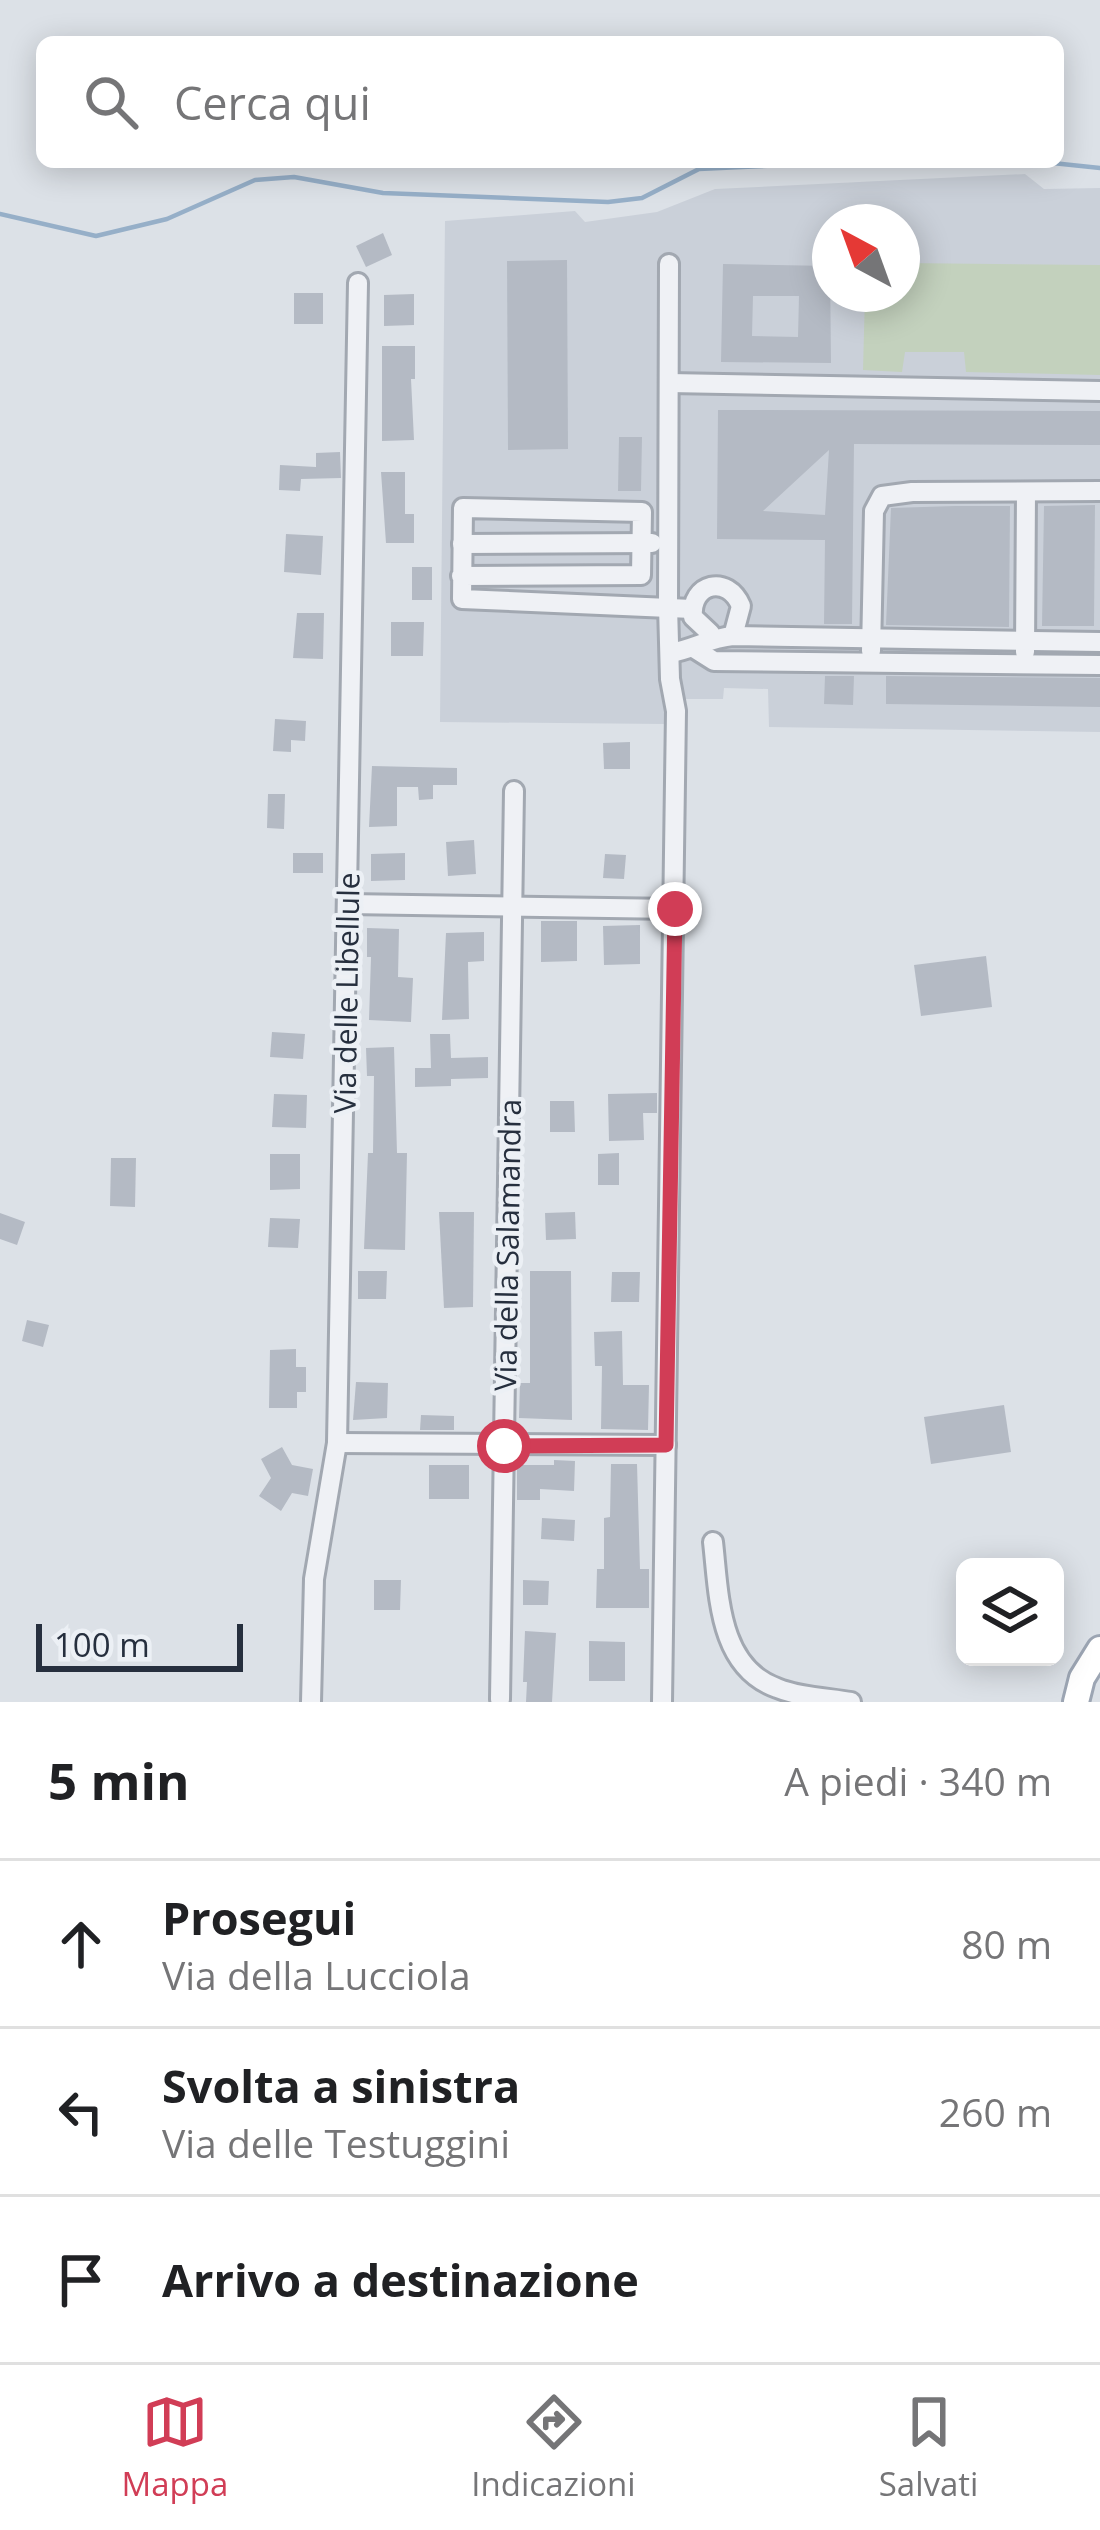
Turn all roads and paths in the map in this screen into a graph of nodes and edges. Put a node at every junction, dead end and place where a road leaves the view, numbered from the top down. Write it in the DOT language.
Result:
graph roads {
  1 [pos="669,264"];
  2 [pos="358,283"];
  3 [pos="669,382"];
  4 [pos="1100,391"];
  5 [pos="1100,491"];
  6 [pos="1026,492"];
  7 [pos="554,510"];
  8 [pos="668,543"];
  9 [pos="462,544"];
  10 [pos="554,544"];
  11 [pos="641,544"];
  12 [pos="461,576"];
  13 [pos="554,576"];
  14 [pos="556,600"];
  15 [pos="668,606"];
  16 [pos="692,609"];
  17 [pos="733,636"];
  18 [pos="872,639"];
  19 [pos="927,640"];
  20 [pos="1025,640"];
  21 [pos="1100,642"];
  22 [pos="702,643"];
  23 [pos="670,653"];
  24 [pos="871,662"];
  25 [pos="926,662"];
  26 [pos="1025,663"];
  27 [pos="1100,665"];
  28 [pos="514,791"];
  29 [pos="347,904"];
  30 [pos="512,907"];
  31 [pos="675,909"];
  32 [pos="337,1443"];
  33 [pos="666,1445"];
  34 [pos="504,1446"];
  35 [pos="713,1542"];
  36 [pos="1100,1649"];
  37 [pos="500,1699"];
  38 [pos="311,1702"];
  39 [pos="662,1702"];
  40 [pos="851,1702"];
  41 [pos="1076,1702"];
  1 -- 3 [label="street"];
  2 -- 29 [label="street, Via delle Libellule"];
  3 -- 4 [label="street"];
  3 -- 8 [label="street"];
  5 -- 6 [label="street"];
  6 -- 18 [label="street"];
  6 -- 20 [label="street"];
  7 -- 9 [label="street"];
  7 -- 10 [label="street"];
  7 -- 11 [label="street"];
  8 -- 11 [label="street"];
  8 -- 15 [label="street"];
  9 -- 10 [label="street"];
  9 -- 12 [label="street"];
  10 -- 11 [label="street"];
  10 -- 13 [label="street"];
  11 -- 13 [label="street"];
  12 -- 13 [label="street"];
  12 -- 14 [label="street"];
  13 -- 14 [label="street"];
  14 -- 15 [label="street"];
  15 -- 16 [label="street"];
  15 -- 23 [label="street"];
  16 -- 17 [label="street"];
  16 -- 22 [label="street"];
  17 -- 18 [label="street"];
  17 -- 22 [label="street"];
  18 -- 19 [label="street"];
  18 -- 24 [label="street"];
  19 -- 20 [label="street"];
  19 -- 25 [label="street"];
  20 -- 21 [label="street"];
  20 -- 26 [label="street"];
  22 -- 23 [label="street"];
  22 -- 24 [label="street"];
  23 -- 31 [label="street"];
  24 -- 25 [label="street"];
  25 -- 26 [label="street"];
  26 -- 27 [label="street"];
  28 -- 30 [label="street, Via della Salamandra"];
  29 -- 30 [label="street"];
  29 -- 32 [label="street, Via delle Libellule"];
  30 -- 31 [label="street"];
  30 -- 34 [label="street, Via della Salamandra"];
  31 -- 33 [label="street"];
  32 -- 34 [label="street"];
  32 -- 38 [label="street, Via delle Libellule"];
  33 -- 34 [label="street"];
  33 -- 39 [label="street"];
  34 -- 37 [label="street, Via della Salamandra"];
  35 -- 40 [label="street"];
  36 -- 41 [label="main road"];
}
